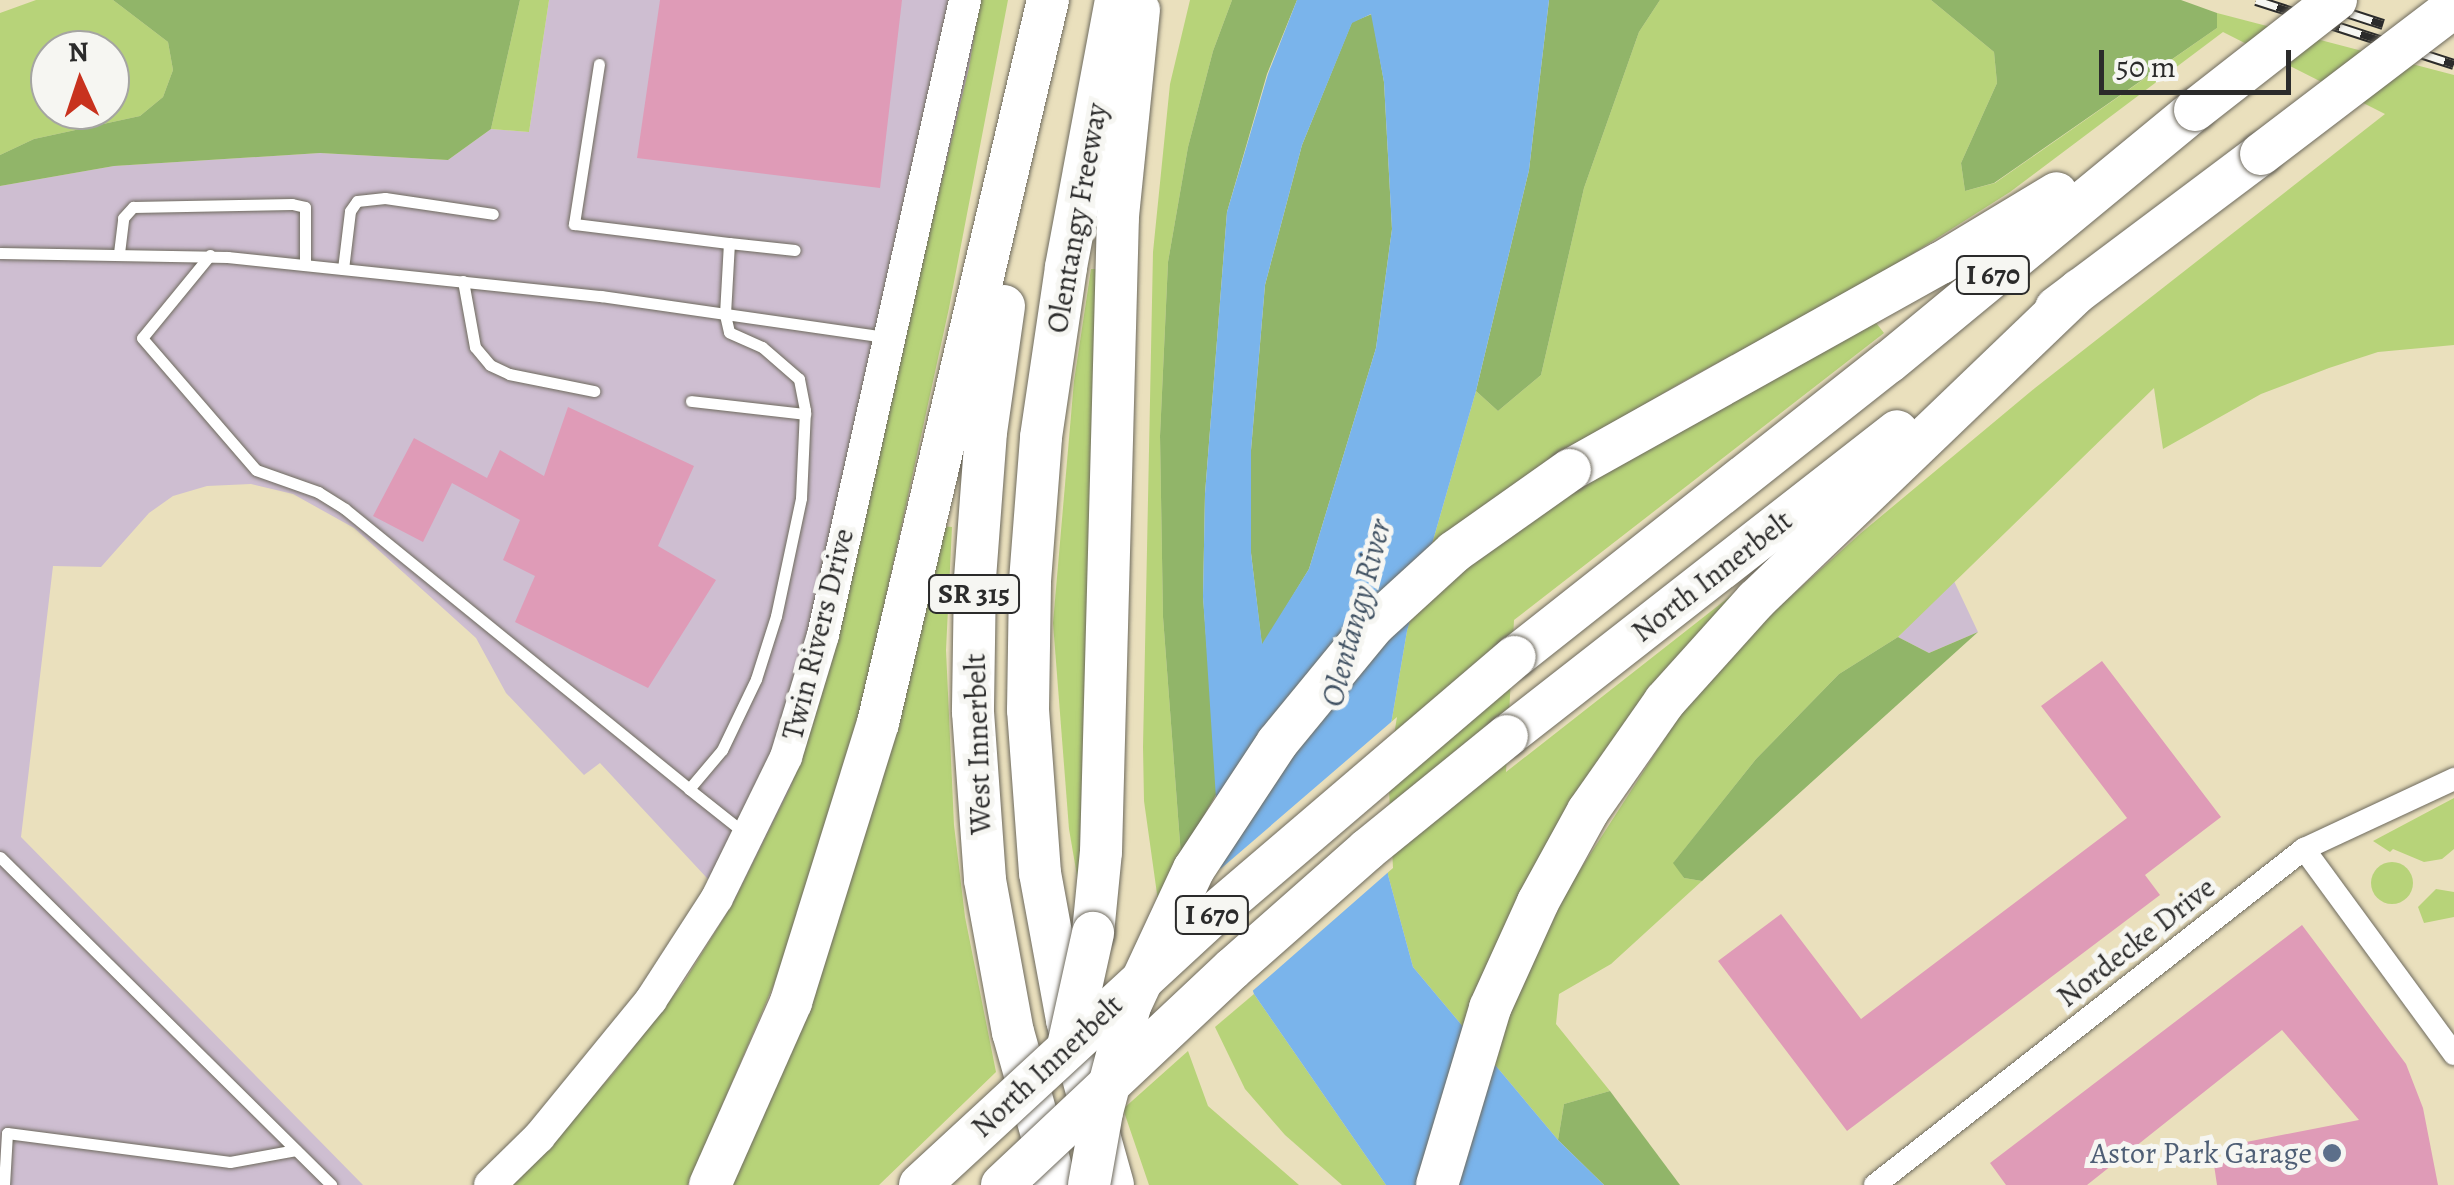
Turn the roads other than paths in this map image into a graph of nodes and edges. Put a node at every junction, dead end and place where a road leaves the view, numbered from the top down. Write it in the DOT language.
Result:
graph roads {
  1 [pos="966,0"];
  2 [pos="1052,0"];
  3 [pos="1116,0"];
  4 [pos="1140,0"];
  5 [pos="2336,0"];
  6 [pos="2454,6"];
  7 [pos="599,64"];
  8 [pos="2194,110"];
  9 [pos="493,214"];
  10 [pos="729,243"];
  11 [pos="795,250"];
  12 [pos="0,253"];
  13 [pos="118,254"];
  14 [pos="210,255"];
  15 [pos="304,265"];
  16 [pos="343,269"];
  17 [pos="464,281"];
  18 [pos="2079,290"];
  19 [pos="725,314"];
  20 [pos="889,338"];
  21 [pos="594,391"];
  22 [pos="691,401"];
  23 [pos="805,414"];
  24 [pos="1042,438"];
  25 [pos="2454,779"];
  26 [pos="689,789"];
  27 [pos="750,838"];
  28 [pos="2304,848"];
  29 [pos="0,857"];
  30 [pos="2454,1054"];
  31 [pos="296,1150"];
  32 [pos="4,1185"];
  33 [pos="331,1185"];
  34 [pos="490,1185"];
  35 [pos="710,1185"];
  36 [pos="920,1185"];
  37 [pos="1002,1185"];
  38 [pos="1026,1185"];
  39 [pos="1056,1185"];
  40 [pos="1089,1185"];
  41 [pos="1113,1185"];
  42 [pos="1436,1185"];
  43 [pos="1875,1185"];
  1 -- 20 [label="main road, Twin Rivers Drive"];
  2 -- 35 [label="highway"];
  2 -- 39 [label="highway, West Innerbelt / SR 315"];
  3 -- 24 [label="highway, Olentangy Freeway / SR 315"];
  4 -- 38 [label="highway, bridge"];
  5 -- 8 [label="highway, North Innerbelt / I 670, bridge"];
  6 -- 18 [label="highway, North Innerbelt / I 670, bridge"];
  7 -- 10 [label="lane"];
  8 -- 36 [label="highway, North Innerbelt / I 670, bridge"];
  8 -- 40 [label="highway, bridge"];
  9 -- 16 [label="lane"];
  10 -- 11 [label="lane"];
  10 -- 19 [label="lane"];
  12 -- 13 [label="lane"];
  13 -- 14 [label="lane"];
  13 -- 15 [label="lane"];
  14 -- 15 [label="lane"];
  14 -- 26 [label="lane"];
  15 -- 16 [label="lane"];
  16 -- 17 [label="lane"];
  17 -- 19 [label="lane"];
  17 -- 21 [label="lane"];
  18 -- 37 [label="highway, North Innerbelt / I 670, bridge"];
  18 -- 42 [label="highway"];
  19 -- 20 [label="lane"];
  19 -- 23 [label="lane"];
  20 -- 27 [label="main road, Twin Rivers Drive"];
  22 -- 23 [label="lane"];
  23 -- 26 [label="lane"];
  24 -- 41 [label="highway, West Innerbelt / SR 315"];
  25 -- 28 [label="street, Nordecke Drive"];
  26 -- 27 [label="lane"];
  27 -- 34 [label="main road, Twin Rivers Drive"];
  28 -- 30 [label="street"];
  28 -- 43 [label="street, Nordecke Drive"];
  29 -- 31 [label="lane"];
  31 -- 32 [label="lane"];
  31 -- 33 [label="lane"];
}
